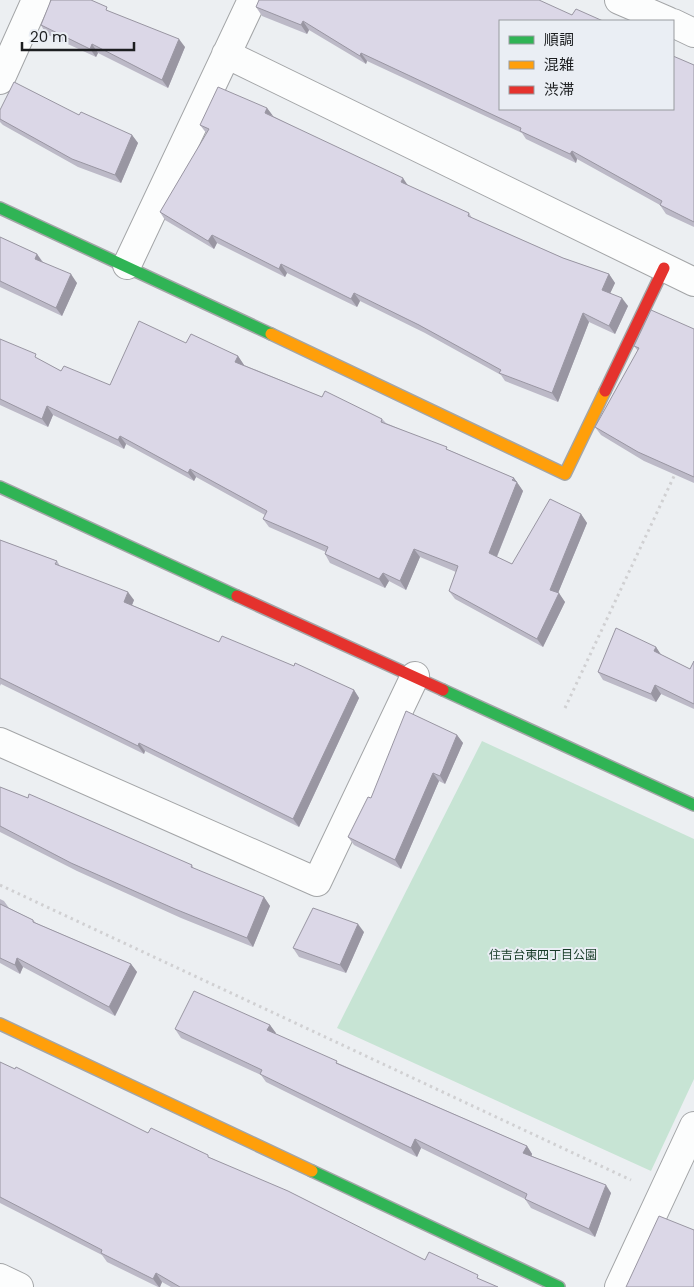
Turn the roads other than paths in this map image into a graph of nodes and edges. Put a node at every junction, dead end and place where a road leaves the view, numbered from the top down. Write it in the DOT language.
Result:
graph roads {
  1 [pos="36,0"];
  2 [pos="252,0"];
  3 [pos="619,0"];
  4 [pos="666,20"];
  5 [pos="674,23"];
  6 [pos="694,33"];
  7 [pos="226,54"];
  8 [pos="0,80"];
  9 [pos="0,208"];
  10 [pos="127,265"];
  11 [pos="664,268"];
  12 [pos="694,282"];
  13 [pos="0,487"];
  14 [pos="415,676"];
  15 [pos="0,742"];
  16 [pos="694,805"];
  17 [pos="0,1024"];
  18 [pos="694,1126"];
  19 [pos="0,1278"];
  20 [pos="19,1287"];
  21 [pos="559,1287"];
  22 [pos="619,1287"];
  1 -- 8 [label="street"];
  2 -- 7 [label="street"];
  3 -- 4 [label="street"];
  5 -- 6 [label="street"];
  7 -- 10 [label="street"];
  7 -- 11 [label="street"];
  9 -- 10 [label="street"];
  10 -- 11 [label="street"];
  11 -- 12 [label="street"];
  13 -- 14 [label="street"];
  14 -- 15 [label="street"];
  14 -- 16 [label="street"];
  17 -- 21 [label="street"];
  18 -- 22 [label="street"];
  19 -- 20 [label="street"];
}
